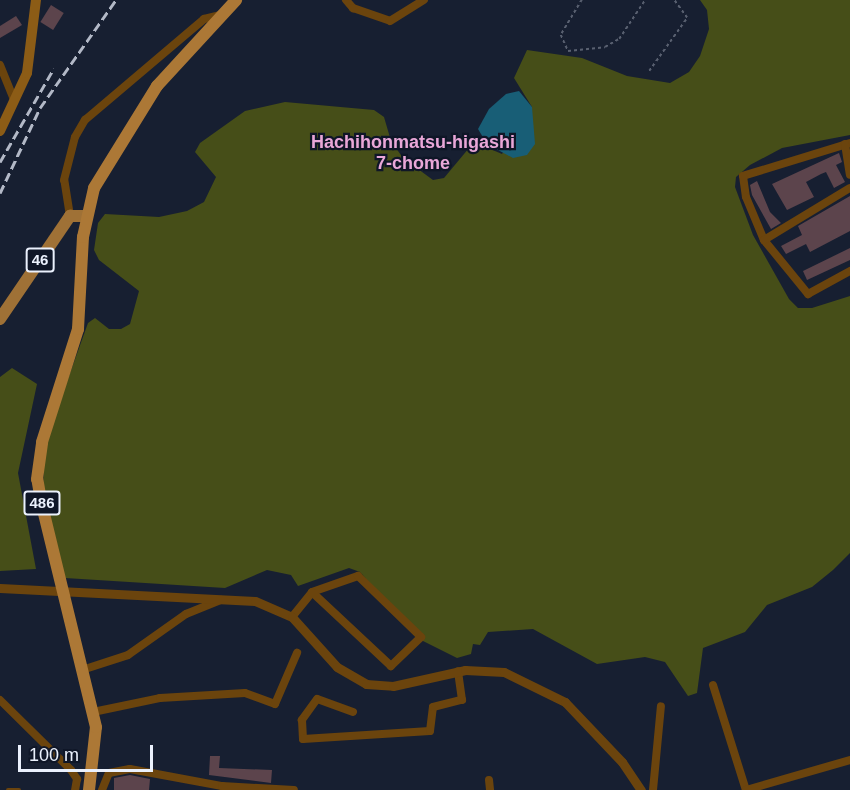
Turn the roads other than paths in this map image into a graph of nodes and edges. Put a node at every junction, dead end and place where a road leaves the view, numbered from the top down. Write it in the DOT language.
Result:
graph roads {
  1 [pos="36,0"];
  2 [pos="236,0"];
  3 [pos="346,0"];
  4 [pos="424,0"];
  5 [pos="220,15"];
  6 [pos="0,65"];
  7 [pos="14,99"];
  8 [pos="0,131"];
  9 [pos="847,143"];
  10 [pos="850,175"];
  11 [pos="850,188"];
  12 [pos="70,216"];
  13 [pos="87,216"];
  14 [pos="764,240"];
  15 [pos="850,271"];
  16 [pos="0,319"];
  17 [pos="0,588"];
  18 [pos="312,592"];
  19 [pos="224,599"];
  20 [pos="292,617"];
  21 [pos="297,653"];
  22 [pos="85,669"];
  23 [pos="458,671"];
  24 [pos="713,685"];
  25 [pos="0,700"];
  26 [pos="661,706"];
  27 [pos="93,712"];
  28 [pos="353,712"];
  29 [pos="850,760"];
  30 [pos="489,780"];
  31 [pos="8,790"];
  32 [pos="19,790"];
  33 [pos="75,790"];
  34 [pos="89,790"];
  35 [pos="102,790"];
  36 [pos="294,790"];
  37 [pos="490,790"];
  38 [pos="641,790"];
  39 [pos="653,790"];
  40 [pos="746,790"];
  1 -- 7 [label="main road"];
  2 -- 5 [label="highway, 486"];
  3 -- 4 [label="street"];
  5 -- 12 [label="street"];
  5 -- 13 [label="highway, 486"];
  6 -- 7 [label="street"];
  7 -- 8 [label="main road"];
  9 -- 10 [label="street"];
  9 -- 14 [label="street"];
  11 -- 14 [label="street"];
  12 -- 13 [label="main road"];
  12 -- 16 [label="main road, 46"];
  13 -- 22 [label="highway, 486"];
  14 -- 15 [label="street"];
  17 -- 19 [label="street"];
  18 -- 18 [label="street"];
  18 -- 20 [label="street"];
  19 -- 20 [label="street"];
  19 -- 22 [label="street"];
  20 -- 23 [label="street"];
  21 -- 27 [label="street"];
  22 -- 27 [label="highway, 486"];
  23 -- 28 [label="street"];
  23 -- 38 [label="street"];
  24 -- 40 [label="street"];
  25 -- 33 [label="street"];
  26 -- 39 [label="street"];
  27 -- 34 [label="highway, 486"];
  29 -- 40 [label="street"];
  30 -- 37 [label="street"];
  31 -- 32 [label="lane"];
  35 -- 36 [label="street"];
}
